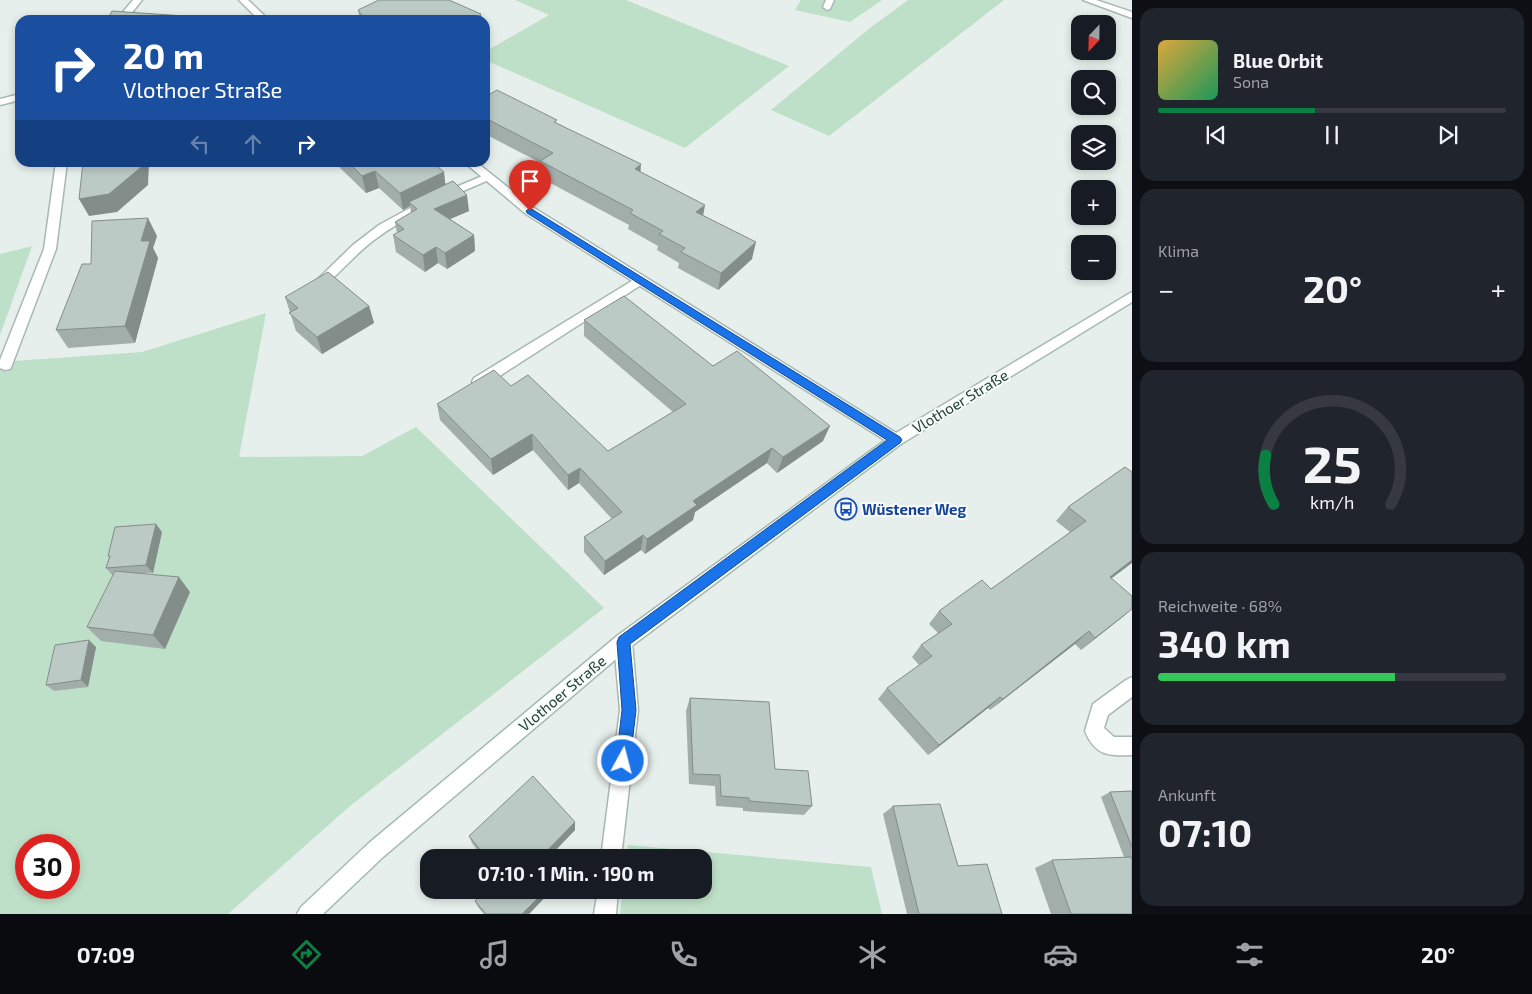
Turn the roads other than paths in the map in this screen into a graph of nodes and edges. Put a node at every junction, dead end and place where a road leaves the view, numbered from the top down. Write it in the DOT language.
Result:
graph roads {
  1 [pos="138,0"];
  2 [pos="243,0"];
  3 [pos="1087,0"];
  4 [pos="125,15"];
  5 [pos="259,15"];
  6 [pos="1132,15"];
  7 [pos="15,98"];
  8 [pos="0,102"];
  9 [pos="61,167"];
  10 [pos="476,167"];
  11 [pos="487,177"];
  12 [pos="640,280"];
  13 [pos="322,282"];
  14 [pos="1132,296"];
  15 [pos="5,365"];
  16 [pos="471,387"];
  17 [pos="896,440"];
  18 [pos="623,642"];
  19 [pos="1132,686"];
  20 [pos="1132,746"];
  21 [pos="612,849"];
  22 [pos="607,899"];
  23 [pos="308,914"];
  24 [pos="605,914"];
  1 -- 4 [label="street"];
  2 -- 5 [label="street"];
  3 -- 6 [label="street"];
  7 -- 8 [label="street"];
  9 -- 15 [label="street"];
  10 -- 11 [label="street"];
  11 -- 12 [label="street"];
  11 -- 13 [label="street"];
  12 -- 16 [label="street"];
  12 -- 17 [label="street"];
  14 -- 17 [label="street, Vlothoer Straße"];
  17 -- 18 [label="street, Vlothoer Straße"];
  18 -- 21 [label="street"];
  18 -- 23 [label="street, Vlothoer Straße"];
  19 -- 20 [label="street"];
  22 -- 24 [label="street"];
}
